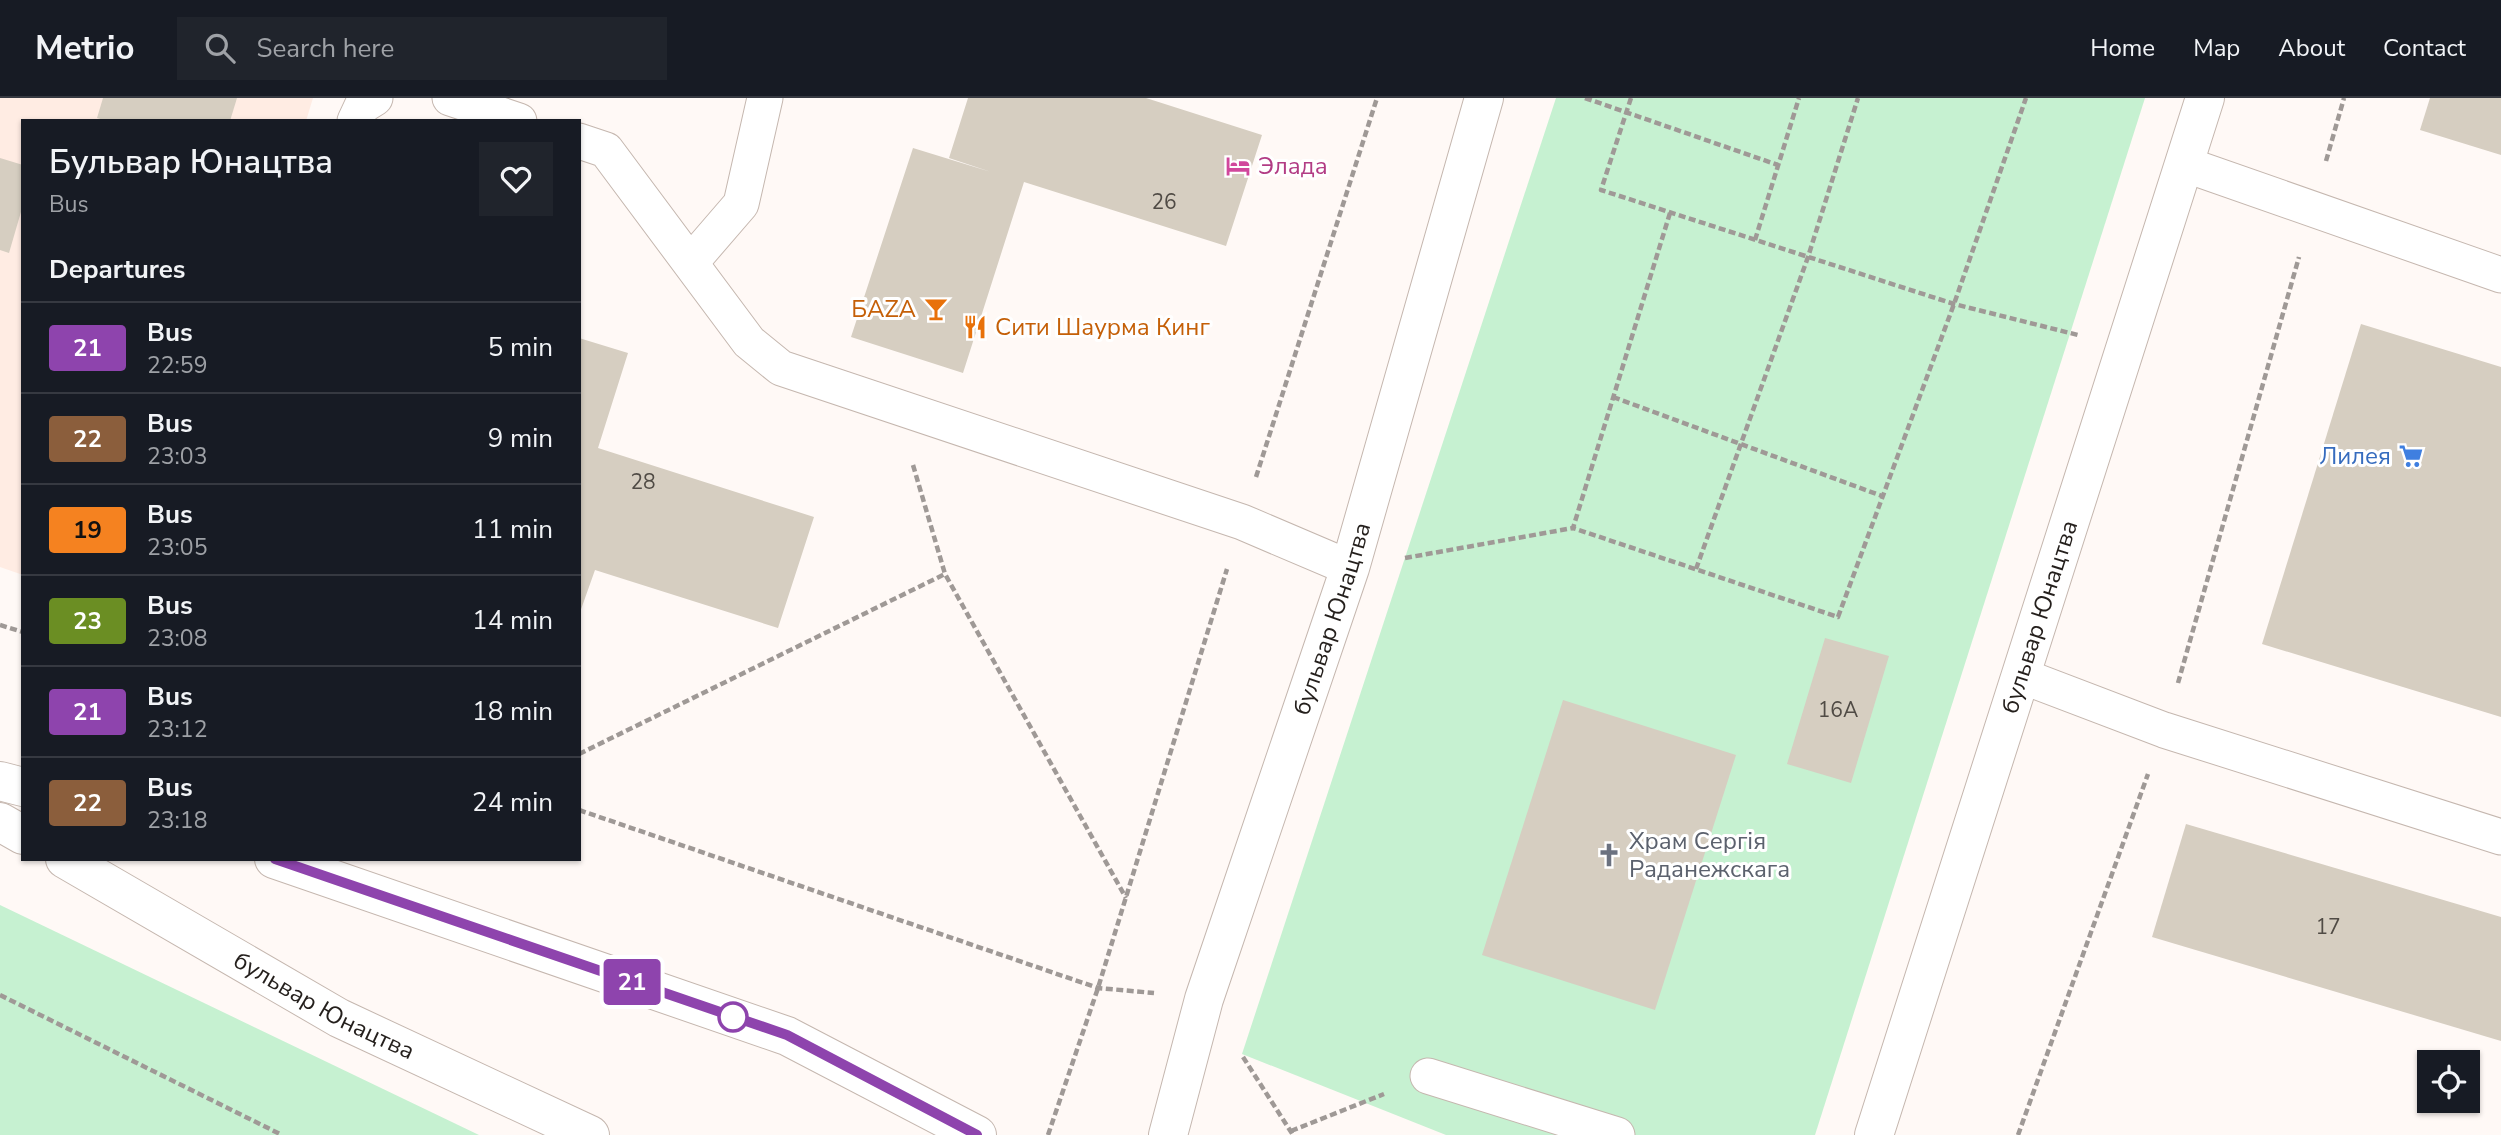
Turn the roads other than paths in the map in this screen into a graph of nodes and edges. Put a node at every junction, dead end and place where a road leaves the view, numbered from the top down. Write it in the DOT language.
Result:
graph roads {
  1 [pos="374,98"];
  2 [pos="450,98"];
  3 [pos="765,98"];
  4 [pos="1484,98"];
  5 [pos="2205,98"];
  6 [pos="356,119"];
  7 [pos="513,119"];
  8 [pos="581,142"];
  9 [pos="2184,164"];
  10 [pos="691,262"];
  11 [pos="2501,275"];
  12 [pos="1350,568"];
  13 [pos="2022,676"];
  14 [pos="0,781"];
  15 [pos="21,786"];
  16 [pos="0,822"];
  17 [pos="21,834"];
  18 [pos="2501,837"];
  19 [pos="68,861"];
  20 [pos="280,861"];
  21 [pos="1428,1076"];
  22 [pos="590,1135"];
  23 [pos="977,1135"];
  24 [pos="1168,1135"];
  25 [pos="1617,1135"];
  26 [pos="1874,1135"];
  1 -- 6 [label="lane"];
  2 -- 7 [label="lane"];
  3 -- 10 [label="lane"];
  4 -- 12 [label="street, бульвар Юнацтва"];
  5 -- 9 [label="street, бульвар Юнацтва"];
  8 -- 10 [label="lane"];
  9 -- 11 [label="lane"];
  9 -- 13 [label="street, бульвар Юнацтва"];
  10 -- 12 [label="lane"];
  12 -- 24 [label="street, бульвар Юнацтва"];
  13 -- 18 [label="lane"];
  13 -- 26 [label="street, бульвар Юнацтва"];
  14 -- 15 [label="street"];
  16 -- 17 [label="street"];
  19 -- 22 [label="street, бульвар Юнацтва"];
  20 -- 23 [label="street"];
  21 -- 25 [label="lane"];
}
